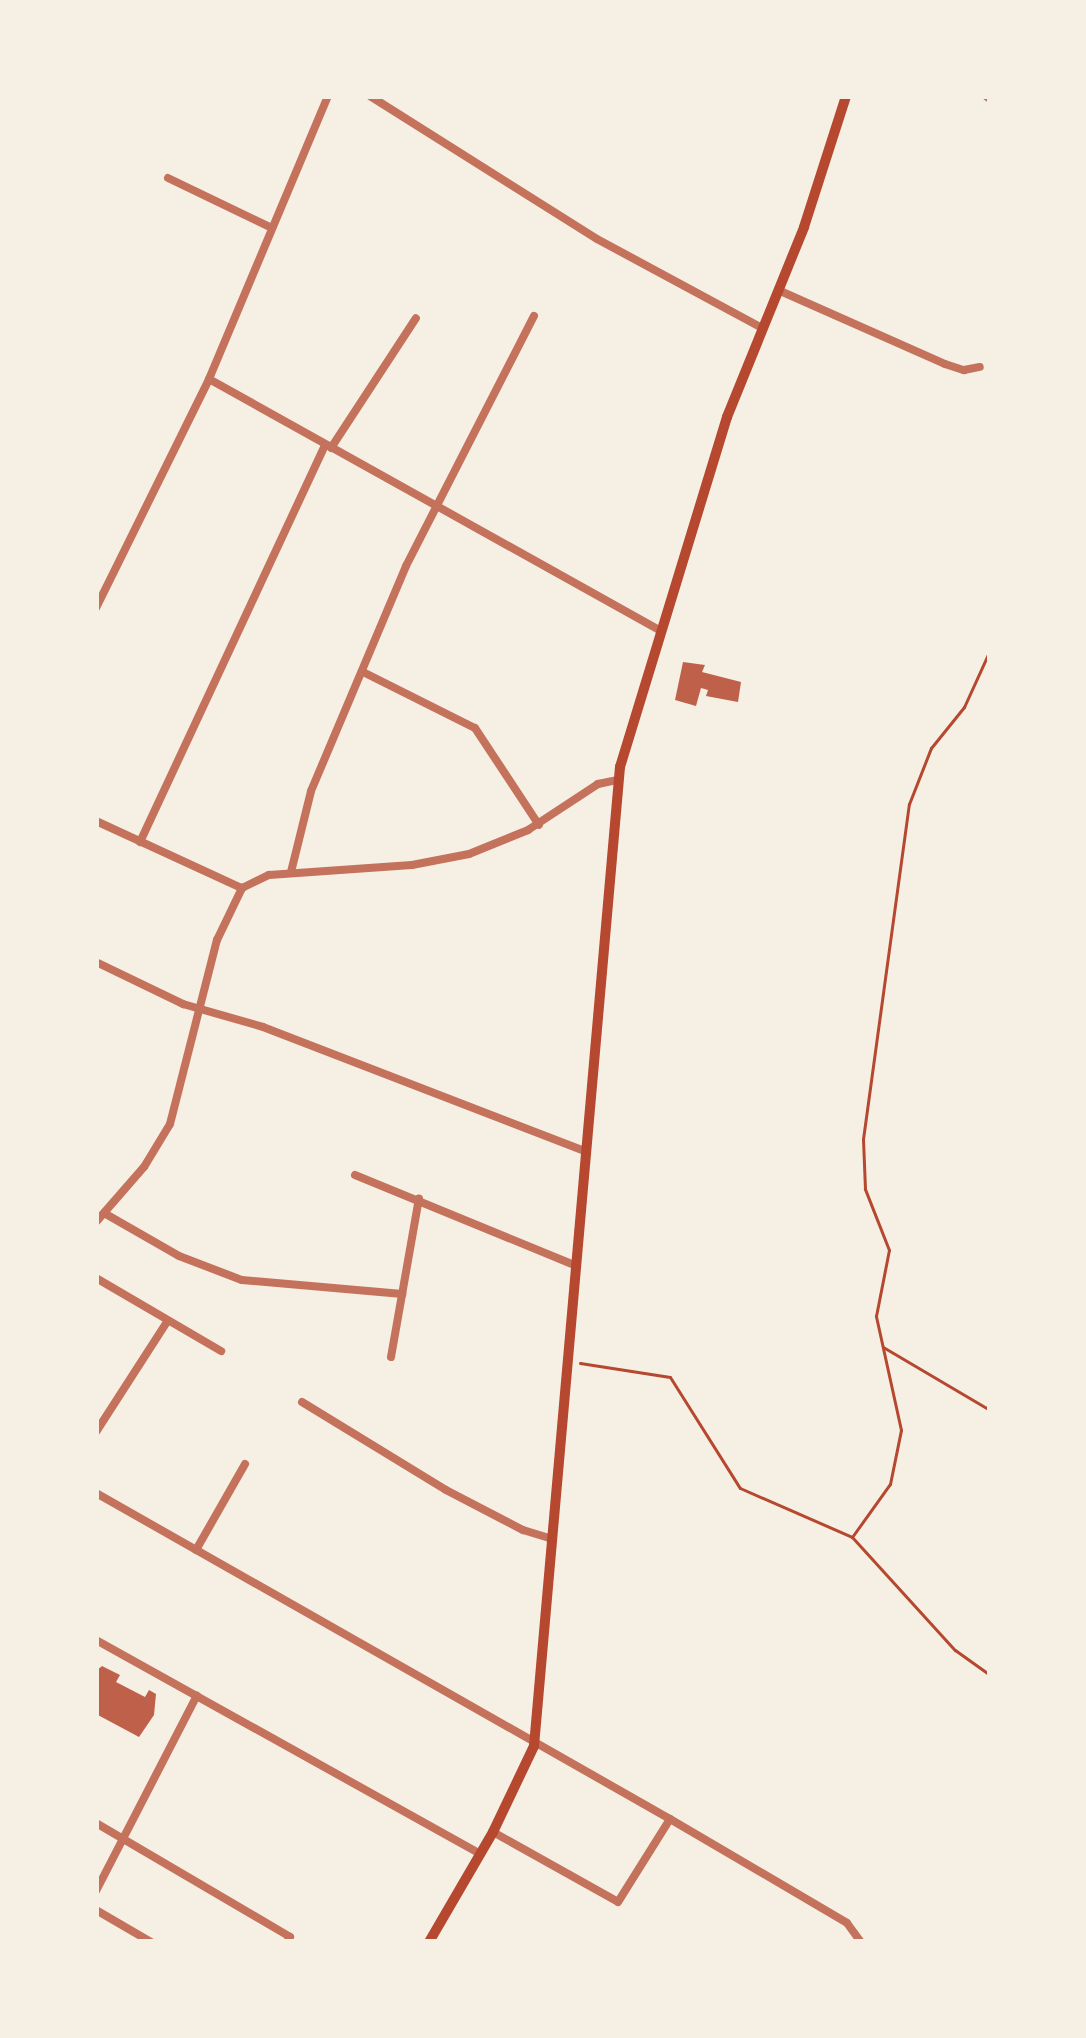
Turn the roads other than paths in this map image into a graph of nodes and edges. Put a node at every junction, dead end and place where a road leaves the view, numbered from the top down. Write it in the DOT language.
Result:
graph roads {
  1 [pos="328,96"];
  2 [pos="370,96"];
  3 [pos="846,96"];
  4 [pos="168,178"];
  5 [pos="272,228"];
  6 [pos="778,290"];
  7 [pos="533,316"];
  8 [pos="416,318"];
  9 [pos="762,328"];
  10 [pos="980,367"];
  11 [pos="208,379"];
  12 [pos="328,447"];
  13 [pos="433,506"];
  14 [pos="96,608"];
  15 [pos="661,632"];
  16 [pos="363,672"];
  17 [pos="617,780"];
  18 [pos="96,821"];
  19 [pos="538,824"];
  20 [pos="140,842"];
  21 [pos="291,872"];
  22 [pos="242,888"];
  23 [pos="96,962"];
  24 [pos="198,1008"];
  25 [pos="584,1150"];
  26 [pos="355,1175"];
  27 [pos="419,1198"];
  28 [pos="104,1214"];
  29 [pos="96,1222"];
  30 [pos="574,1265"];
  31 [pos="96,1278"];
  32 [pos="402,1294"];
  33 [pos="167,1322"];
  34 [pos="221,1351"];
  35 [pos="391,1358"];
  36 [pos="302,1402"];
  37 [pos="96,1432"];
  38 [pos="245,1464"];
  39 [pos="98,1498"];
  40 [pos="552,1539"];
  41 [pos="196,1550"];
  42 [pos="96,1640"];
  43 [pos="197,1695"];
  44 [pos="534,1746"];
  45 [pos="670,1819"];
  46 [pos="96,1823"];
  47 [pos="493,1832"];
  48 [pos="123,1839"];
  49 [pos="480,1854"];
  50 [pos="96,1891"];
  51 [pos="96,1910"];
  52 [pos="436,1939"];
  53 [pos="288,1940"];
  54 [pos="151,1942"];
  55 [pos="861,1942"];
  1 -- 5 [label="street"];
  2 -- 9 [label="street"];
  3 -- 6 [label="main road"];
  4 -- 5 [label="street"];
  5 -- 11 [label="street"];
  6 -- 9 [label="main road"];
  6 -- 10 [label="street"];
  7 -- 13 [label="street"];
  8 -- 12 [label="street"];
  9 -- 15 [label="main road"];
  11 -- 12 [label="street"];
  11 -- 14 [label="street"];
  12 -- 13 [label="street"];
  12 -- 20 [label="street"];
  13 -- 15 [label="street"];
  13 -- 16 [label="street"];
  15 -- 17 [label="main road"];
  16 -- 19 [label="street"];
  16 -- 21 [label="street"];
  17 -- 19 [label="street"];
  17 -- 25 [label="main road"];
  18 -- 20 [label="street"];
  19 -- 21 [label="street"];
  20 -- 22 [label="street"];
  21 -- 22 [label="street"];
  22 -- 24 [label="street"];
  23 -- 24 [label="street"];
  24 -- 25 [label="street"];
  24 -- 28 [label="street"];
  25 -- 30 [label="main road"];
  26 -- 27 [label="street"];
  27 -- 30 [label="street"];
  27 -- 32 [label="street"];
  28 -- 29 [label="street"];
  28 -- 32 [label="street"];
  30 -- 40 [label="main road"];
  31 -- 33 [label="street"];
  32 -- 35 [label="street"];
  33 -- 34 [label="street"];
  33 -- 37 [label="street"];
  36 -- 40 [label="street"];
  38 -- 41 [label="street"];
  39 -- 41 [label="street"];
  40 -- 44 [label="main road"];
  41 -- 44 [label="street"];
  42 -- 43 [label="street"];
  43 -- 48 [label="street"];
  43 -- 49 [label="street"];
  44 -- 45 [label="street"];
  44 -- 47 [label="main road"];
  45 -- 47 [label="street"];
  45 -- 55 [label="street"];
  46 -- 48 [label="street"];
  47 -- 49 [label="main road"];
  48 -- 50 [label="street"];
  48 -- 53 [label="street"];
  49 -- 52 [label="main road"];
  51 -- 54 [label="street"];
}
